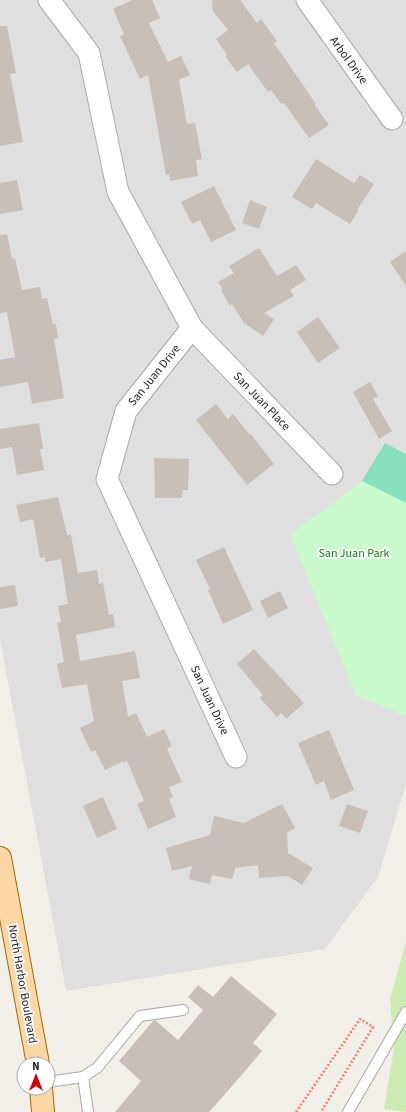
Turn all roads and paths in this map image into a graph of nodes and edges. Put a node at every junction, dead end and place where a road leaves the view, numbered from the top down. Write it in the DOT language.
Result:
graph roads {
  1 [pos="49,0"];
  2 [pos="307,0"];
  3 [pos="392,119"];
  4 [pos="192,328"];
  5 [pos="332,474"];
  6 [pos="236,757"];
  7 [pos="0,858"];
  8 [pos="183,1010"];
  9 [pos="406,1012"];
  10 [pos="37,1056"];
  11 [pos="83,1077"];
  12 [pos="56,1081"];
  13 [pos="41,1096"];
  14 [pos="43,1112"];
  15 [pos="88,1112"];
  16 [pos="296,1112"];
  17 [pos="321,1112"];
  18 [pos="348,1112"];
  1 -- 4 [label="street"];
  2 -- 3 [label="street, Arbol Drive"];
  4 -- 5 [label="street, San Juan Place"];
  4 -- 6 [label="street, San Juan Drive"];
  7 -- 10 [label="main road, North Harbor Boulevard"];
  8 -- 11 [label="lane"];
  9 -- 18 [label="lane"];
  11 -- 12 [label="lane"];
  11 -- 15 [label="lane"];
  13 -- 14 [label="main road"];
  16 -- 17 [label="path"];
}
